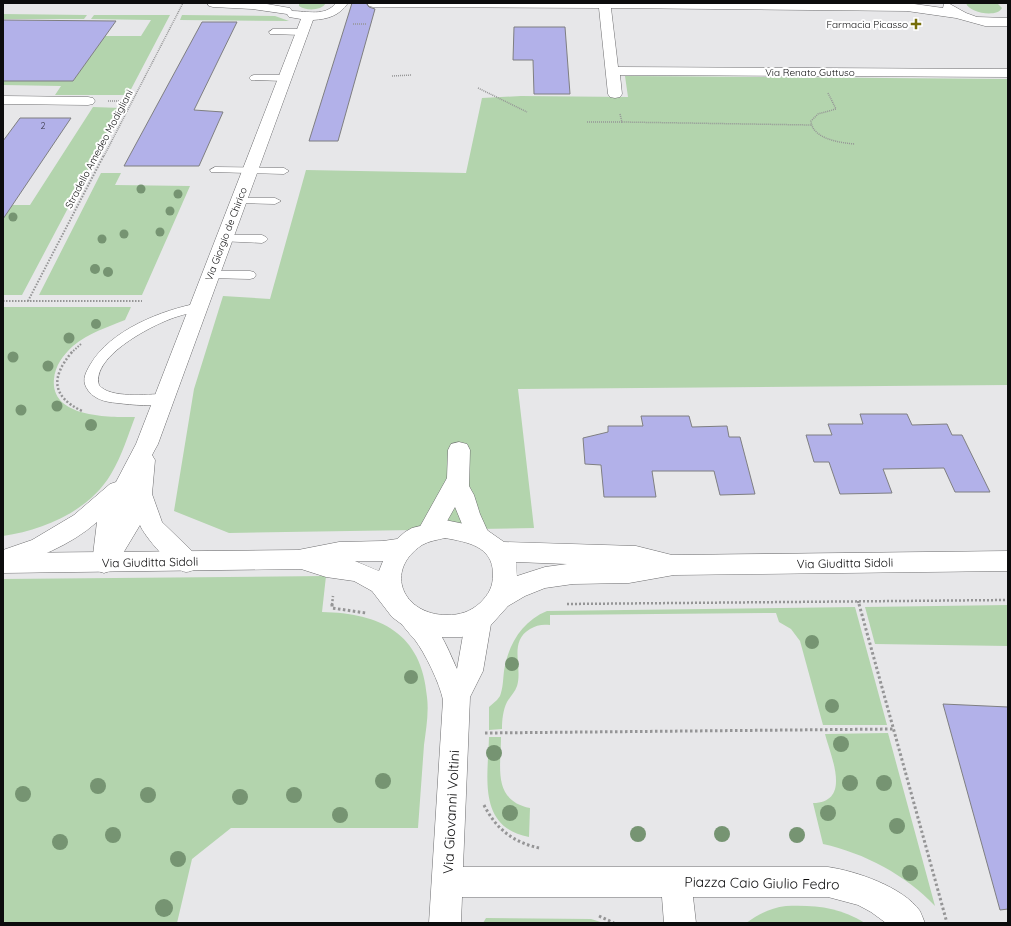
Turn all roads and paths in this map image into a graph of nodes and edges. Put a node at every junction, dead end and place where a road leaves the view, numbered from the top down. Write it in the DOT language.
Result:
graph roads {
  1 [pos="183,3"];
  2 [pos="213,3"];
  3 [pos="235,3"];
  4 [pos="930,3"];
  5 [pos="946,3"];
  6 [pos="604,4"];
  7 [pos="364,6"];
  8 [pos="284,7"];
  9 [pos="338,7"];
  10 [pos="907,7"];
  11 [pos="961,15"];
  12 [pos="308,16"];
  13 [pos="978,20"];
  14 [pos="1008,22"];
  15 [pos="273,32"];
  16 [pos="302,32"];
  17 [pos="1002,33"];
  18 [pos="613,71"];
  19 [pos="1008,73"];
  20 [pos="412,75"];
  21 [pos="392,76"];
  22 [pos="254,78"];
  23 [pos="284,78"];
  24 [pos="478,88"];
  25 [pos="615,94"];
  26 [pos="3,100"];
  27 [pos="88,101"];
  28 [pos="836,109"];
  29 [pos="527,112"];
  30 [pos="587,122"];
  31 [pos="622,122"];
  32 [pos="811,125"];
  33 [pos="855,144"];
  34 [pos="215,170"];
  35 [pos="250,170"];
  36 [pos="284,172"];
  37 [pos="238,201"];
  38 [pos="275,201"];
  39 [pos="224,239"];
  40 [pos="262,239"];
  41 [pos="210,275"];
  42 [pos="250,275"];
  43 [pos="3,301"];
  44 [pos="28,301"];
  45 [pos="145,301"];
  46 [pos="199,307"];
  47 [pos="164,399"];
  48 [pos="459,450"];
  49 [pos="144,453"];
  50 [pos="457,480"];
  51 [pos="429,532"];
  52 [pos="477,534"];
  53 [pos="403,548"];
  54 [pos="498,551"];
  55 [pos="3,560"];
  56 [pos="298,560"];
  57 [pos="1008,561"];
  58 [pos="187,562"];
  59 [pos="3,563"];
  60 [pos="104,563"];
  61 [pos="681,564"];
  62 [pos="337,568"];
  63 [pos="392,597"];
  64 [pos="500,598"];
  65 [pos="1008,600"];
  66 [pos="858,601"];
  67 [pos="561,604"];
  68 [pos="369,614"];
  69 [pos="411,618"];
  70 [pos="480,618"];
  71 [pos="457,701"];
  72 [pos="483,727"];
  73 [pos="893,729"];
  74 [pos="483,733"];
  75 [pos="482,741"];
  76 [pos="483,800"];
  77 [pos="540,848"];
  78 [pos="447,882"];
  79 [pos="676,882"];
  80 [pos="445,923"];
  81 [pos="680,923"];
  82 [pos="909,923"];
  83 [pos="947,923"];
  1 -- 44 [label="path, Stradello Amedeo Modigliani"];
  2 -- 3 [label="street"];
  3 -- 8 [label="street"];
  4 -- 10 [label="street"];
  5 -- 11 [label="street"];
  6 -- 7 [label="street"];
  6 -- 10 [label="street"];
  6 -- 18 [label="street"];
  7 -- 9 [label="street"];
  8 -- 12 [label="street"];
  9 -- 12 [label="street"];
  10 -- 11 [label="street"];
  11 -- 13 [label="street"];
  12 -- 16 [label="street, Via Giorgio de Chirico"];
  13 -- 14 [label="street"];
  13 -- 17 [label="street"];
  15 -- 16 [label="lane"];
  16 -- 23 [label="street, Via Giorgio de Chirico"];
  18 -- 19 [label="street, Via Renato Guttuso"];
  18 -- 25 [label="street"];
  20 -- 21 [label="path"];
  22 -- 23 [label="lane"];
  23 -- 35 [label="street, Via Giorgio de Chirico"];
  24 -- 29 [label="path"];
  25 -- 31 [label="path"];
  26 -- 27 [label="street"];
  28 -- 32 [label="path"];
  30 -- 31 [label="path"];
  31 -- 32 [label="path"];
  32 -- 33 [label="path"];
  34 -- 35 [label="lane"];
  35 -- 36 [label="lane"];
  35 -- 37 [label="street, Via Giorgio de Chirico"];
  37 -- 38 [label="lane"];
  37 -- 39 [label="street, Via Giorgio de Chirico"];
  39 -- 40 [label="lane"];
  39 -- 41 [label="street, Via Giorgio de Chirico"];
  41 -- 42 [label="lane"];
  41 -- 46 [label="street, Via Giorgio de Chirico"];
  43 -- 44 [label="path"];
  44 -- 45 [label="path"];
  46 -- 47 [label="street, Via Giorgio de Chirico"];
  46 -- 47 [label="lane"];
  47 -- 49 [label="street, Via Giorgio de Chirico"];
  48 -- 50 [label="street"];
  49 -- 55 [label="street, Via Giorgio de Chirico"];
  49 -- 58 [label="street, Via Giorgio de Chirico"];
  49 -- 60 [label="street"];
  50 -- 51 [label="street"];
  50 -- 52 [label="street"];
  51 -- 52 [label="street, Via Giuditta Sidoli"];
  51 -- 53 [label="street, Via Giuditta Sidoli"];
  52 -- 54 [label="street, Via Giuditta Sidoli"];
  53 -- 56 [label="street, Via Giuditta Sidoli"];
  53 -- 63 [label="street, Via Giuditta Sidoli"];
  54 -- 61 [label="street, Via Giuditta Sidoli"];
  54 -- 64 [label="street, Via Giuditta Sidoli"];
  56 -- 58 [label="street, Via Giuditta Sidoli"];
  56 -- 62 [label="street, Via Giuditta Sidoli"];
  57 -- 61 [label="street, Via Giuditta Sidoli"];
  58 -- 60 [label="street, Via Giuditta Sidoli"];
  59 -- 60 [label="street, Via Giuditta Sidoli"];
  61 -- 64 [label="street, Via Giuditta Sidoli"];
  62 -- 63 [label="street, Via Giuditta Sidoli"];
  62 -- 68 [label="path"];
  63 -- 69 [label="street, Via Giuditta Sidoli"];
  64 -- 70 [label="street, Via Giuditta Sidoli"];
  65 -- 66 [label="path"];
  66 -- 67 [label="path"];
  66 -- 73 [label="path"];
  69 -- 70 [label="street, Via Giuditta Sidoli"];
  69 -- 71 [label="street, Via Giovanni Voltini"];
  70 -- 71 [label="street, Via Giovanni Voltini"];
  71 -- 78 [label="street, Via Giovanni Voltini"];
  72 -- 74 [label="path"];
  73 -- 74 [label="path"];
  73 -- 83 [label="path"];
  74 -- 75 [label="path"];
  76 -- 77 [label="path"];
  78 -- 79 [label="street, Piazza Caio Giulio Fedro"];
  78 -- 80 [label="street, Via Giovanni Voltini"];
  79 -- 81 [label="street"];
  79 -- 82 [label="street, Piazza Caio Giulio Fedro"];
}
